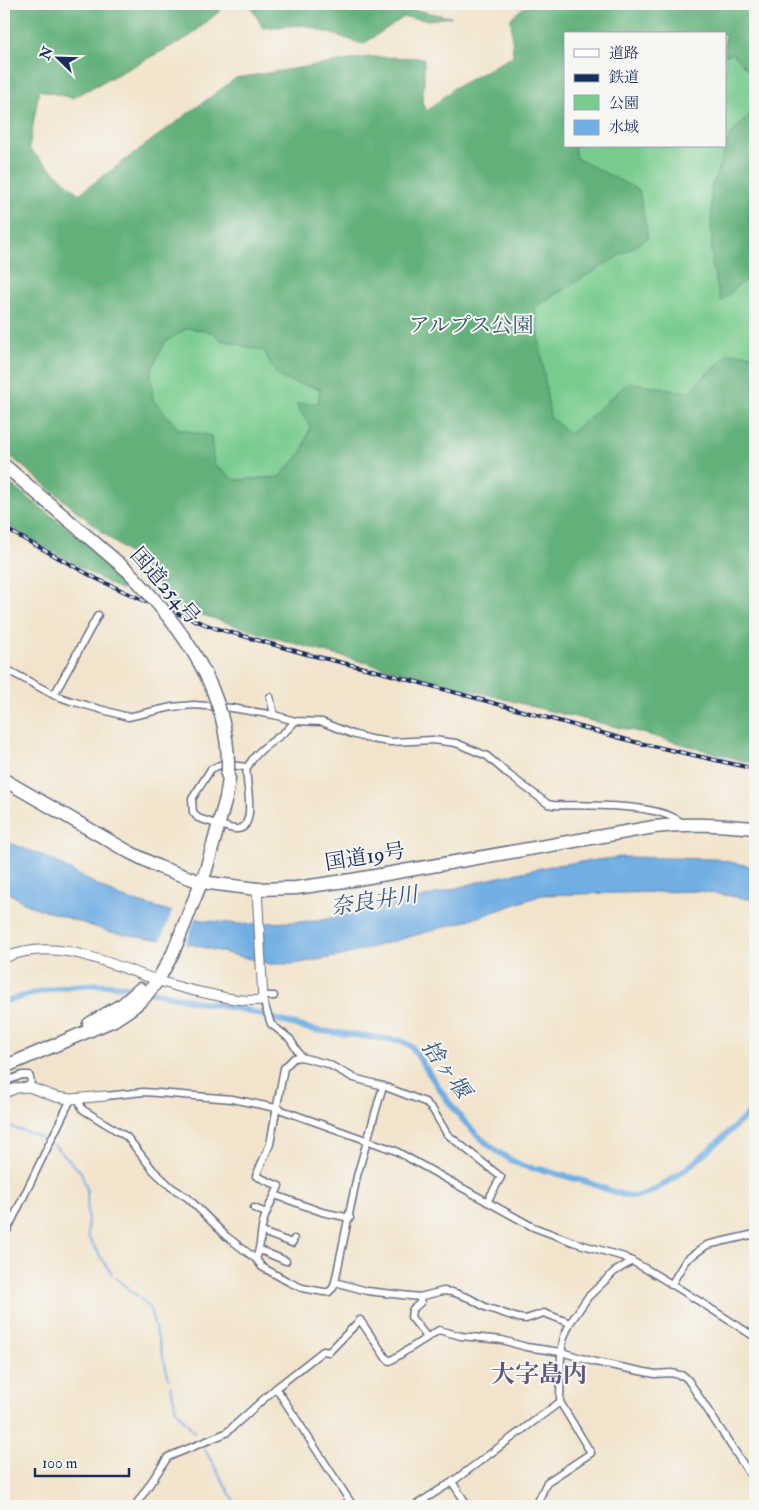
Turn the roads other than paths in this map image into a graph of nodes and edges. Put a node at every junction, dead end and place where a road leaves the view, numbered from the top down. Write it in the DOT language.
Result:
graph roads {
  1 [pos="4,465"];
  2 [pos="98,615"];
  3 [pos="4,668"];
  4 [pos="54,695"];
  5 [pos="270,697"];
  6 [pos="274,715"];
  7 [pos="295,721"];
  8 [pos="246,767"];
  9 [pos="4,780"];
  10 [pos="216,824"];
  11 [pos="683,824"];
  12 [pos="755,828"];
  13 [pos="195,885"];
  14 [pos="257,889"];
  15 [pos="4,958"];
  16 [pos="155,978"];
  17 [pos="139,996"];
  18 [pos="263,996"];
  19 [pos="274,996"];
  20 [pos="301,1056"];
  21 [pos="4,1060"];
  22 [pos="4,1067"];
  23 [pos="4,1082"];
  24 [pos="383,1086"];
  25 [pos="29,1087"];
  26 [pos="4,1093"];
  27 [pos="105,1096"];
  28 [pos="75,1099"];
  29 [pos="276,1108"];
  30 [pos="368,1140"];
  31 [pos="275,1194"];
  32 [pos="488,1202"];
  33 [pos="254,1208"];
  34 [pos="266,1213"];
  35 [pos="350,1218"];
  36 [pos="262,1232"];
  37 [pos="755,1234"];
  38 [pos="4,1236"];
  39 [pos="294,1239"];
  40 [pos="260,1250"];
  41 [pos="256,1259"];
  42 [pos="286,1261"];
  43 [pos="632,1261"];
  44 [pos="336,1282"];
  45 [pos="671,1285"];
  46 [pos="419,1297"];
  47 [pos="570,1323"];
  48 [pos="427,1337"];
  49 [pos="755,1337"];
  50 [pos="562,1352"];
  51 [pos="276,1388"];
  52 [pos="560,1402"];
  53 [pos="452,1482"];
  54 [pos="755,1482"];
  55 [pos="135,1506"];
  56 [pos="353,1506"];
  57 [pos="414,1506"];
  58 [pos="468,1506"];
  59 [pos="536,1506"];
  1 -- 10 [label="highway, 国道254号, bridge"];
  2 -- 4 [label="street"];
  3 -- 4 [label="street"];
  4 -- 6 [label="street"];
  5 -- 6 [label="street"];
  6 -- 7 [label="street"];
  7 -- 8 [label="street"];
  7 -- 11 [label="street"];
  8 -- 10 [label="street"];
  8 -- 10 [label="street"];
  9 -- 13 [label="highway, 国道19号"];
  10 -- 13 [label="highway, 国道254号"];
  11 -- 12 [label="highway, 国道19号"];
  11 -- 14 [label="highway, 国道19号"];
  13 -- 14 [label="highway, 国道19号"];
  13 -- 16 [label="highway, 国道254号"];
  14 -- 18 [label="street"];
  15 -- 16 [label="street"];
  16 -- 17 [label="highway, 国道254号"];
  16 -- 18 [label="street"];
  17 -- 21 [label="highway"];
  17 -- 22 [label="highway"];
  18 -- 19 [label="street"];
  18 -- 20 [label="street"];
  20 -- 24 [label="street"];
  20 -- 29 [label="street"];
  23 -- 25 [label="street"];
  24 -- 30 [label="street"];
  24 -- 32 [label="street"];
  25 -- 26 [label="street"];
  25 -- 28 [label="street"];
  27 -- 28 [label="street"];
  27 -- 29 [label="street"];
  28 -- 38 [label="street"];
  28 -- 41 [label="street"];
  29 -- 30 [label="street"];
  29 -- 31 [label="street"];
  30 -- 32 [label="street"];
  30 -- 35 [label="street"];
  31 -- 34 [label="street"];
  31 -- 35 [label="street"];
  32 -- 43 [label="street"];
  33 -- 34 [label="street"];
  34 -- 36 [label="street"];
  35 -- 44 [label="street"];
  36 -- 39 [label="street"];
  36 -- 40 [label="street"];
  37 -- 45 [label="street"];
  40 -- 41 [label="street"];
  40 -- 42 [label="street"];
  41 -- 44 [label="street"];
  43 -- 45 [label="street"];
  43 -- 47 [label="street"];
  44 -- 46 [label="street"];
  45 -- 49 [label="street"];
  46 -- 47 [label="street"];
  46 -- 48 [label="street"];
  47 -- 50 [label="street"];
  48 -- 50 [label="street"];
  48 -- 51 [label="street"];
  50 -- 52 [label="street"];
  50 -- 54 [label="street"];
  51 -- 55 [label="street"];
  51 -- 56 [label="street"];
  52 -- 53 [label="street"];
  52 -- 59 [label="street"];
  53 -- 57 [label="street"];
  53 -- 58 [label="street"];
}
